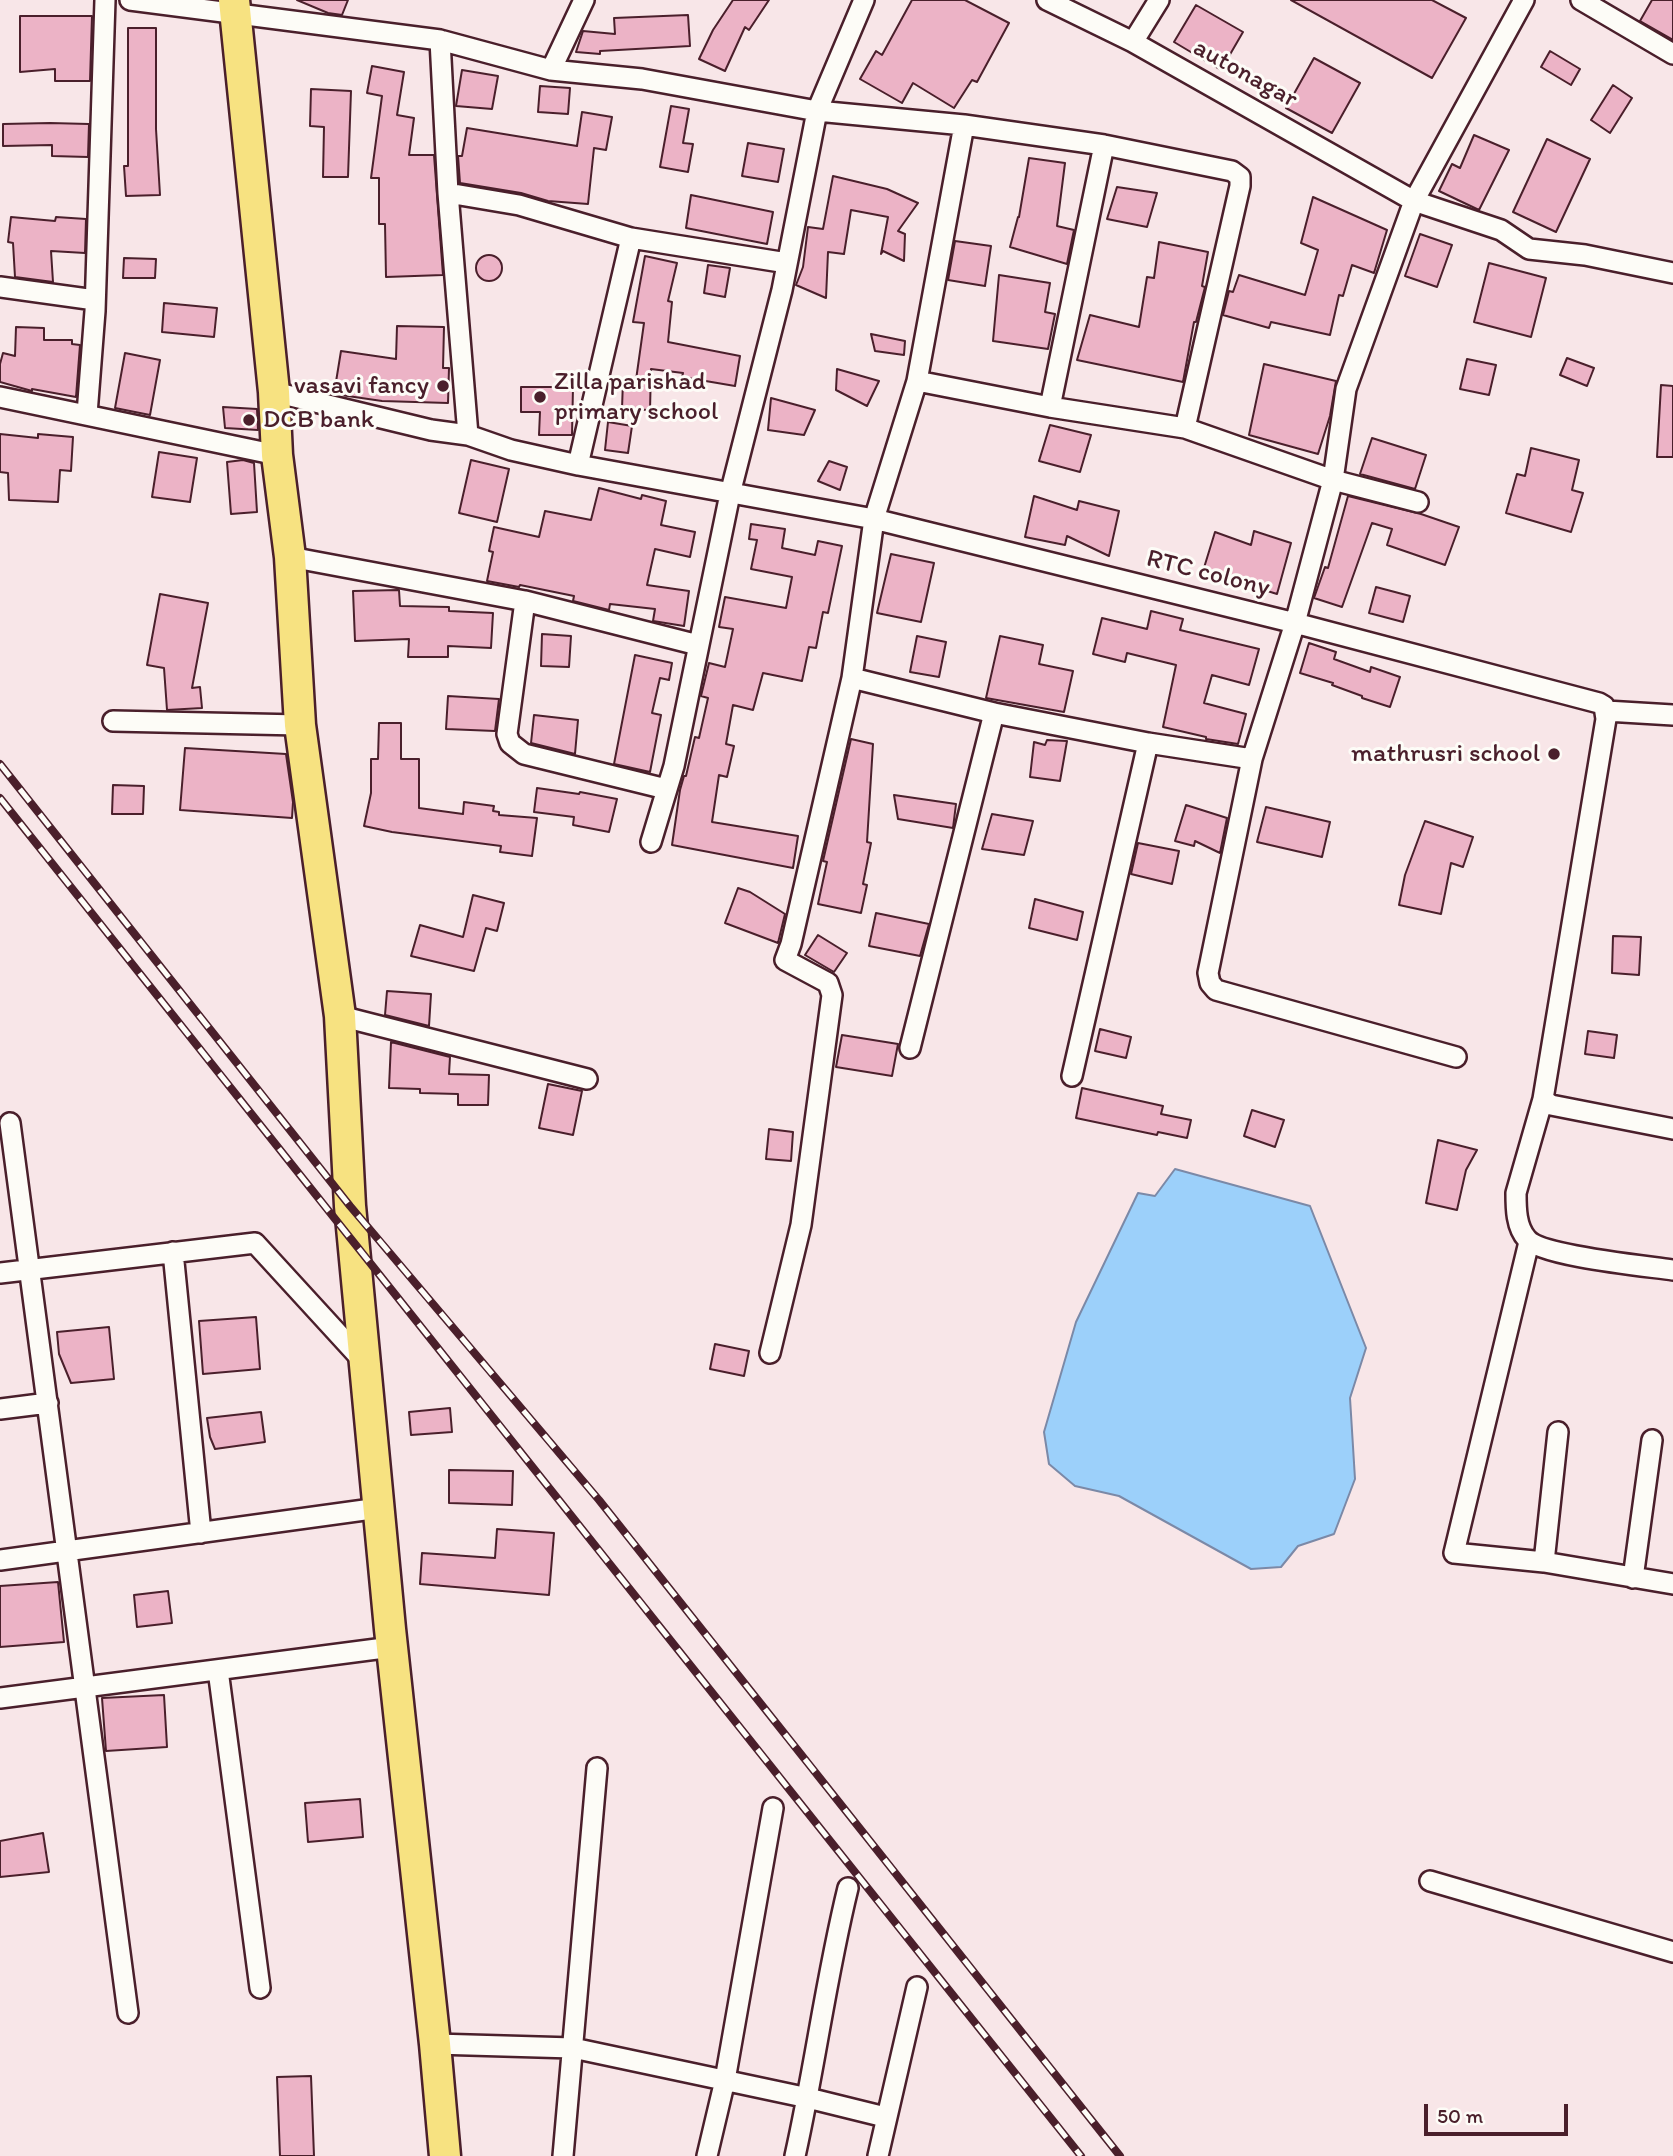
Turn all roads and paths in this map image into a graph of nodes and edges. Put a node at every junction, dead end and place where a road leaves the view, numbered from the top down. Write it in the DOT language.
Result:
graph roads {
  1 [pos="105,0"];
  2 [pos="130,0"];
  3 [pos="584,0"];
  4 [pos="864,0"];
  5 [pos="1047,0"];
  6 [pos="1159,0"];
  7 [pos="1524,0"];
  8 [pos="1581,0"];
  9 [pos="235,6"];
  10 [pos="440,40"];
  11 [pos="1133,42"];
  12 [pos="1673,54"];
  13 [pos="551,69"];
  14 [pos="817,111"];
  15 [pos="964,125"];
  16 [pos="1104,145"];
  17 [pos="447,193"];
  18 [pos="1414,201"];
  19 [pos="631,238"];
  20 [pos="787,263"];
  21 [pos="1673,273"];
  22 [pos="0,286"];
  23 [pos="95,300"];
  24 [pos="917,381"];
  25 [pos="274,392"];
  26 [pos="0,397"];
  27 [pos="1051,407"];
  28 [pos="87,414"];
  29 [pos="1185,428"];
  30 [pos="468,435"];
  31 [pos="277,455"];
  32 [pos="578,464"];
  33 [pos="1333,480"];
  34 [pos="730,494"];
  35 [pos="1418,502"];
  36 [pos="874,519"];
  37 [pos="290,557"];
  38 [pos="525,601"];
  39 [pos="1295,623"];
  40 [pos="698,645"];
  41 [pos="852,678"];
  42 [pos="1606,711"];
  43 [pos="994,713"];
  44 [pos="1673,715"];
  45 [pos="113,721"];
  46 [pos="300,725"];
  47 [pos="1148,743"];
  48 [pos="1252,759"];
  49 [pos="666,789"];
  50 [pos="651,842"];
  51 [pos="340,1016"];
  52 [pos="910,1048"];
  53 [pos="1456,1057"];
  54 [pos="1072,1076"];
  55 [pos="587,1079"];
  56 [pos="1543,1099"];
  57 [pos="10,1123"];
  58 [pos="1673,1129"];
  59 [pos="1529,1242"];
  60 [pos="173,1252"];
  61 [pos="29,1269"];
  62 [pos="1673,1270"];
  63 [pos="0,1273"];
  64 [pos="770,1353"];
  65 [pos="365,1362"];
  66 [pos="48,1403"];
  67 [pos="0,1409"];
  68 [pos="1558,1432"];
  69 [pos="1652,1440"];
  70 [pos="379,1508"];
  71 [pos="201,1533"];
  72 [pos="68,1551"];
  73 [pos="0,1560"];
  74 [pos="1544,1562"];
  75 [pos="1633,1578"];
  76 [pos="1673,1584"];
  77 [pos="392,1647"];
  78 [pos="218,1670"];
  79 [pos="86,1687"];
  80 [pos="0,1698"];
  81 [pos="597,1768"];
  82 [pos="773,1808"];
  83 [pos="1430,1881"];
  84 [pos="848,1888"];
  85 [pos="1673,1952"];
  86 [pos="918,1987"];
  87 [pos="260,1988"];
  88 [pos="128,2013"];
  89 [pos="436,2044"];
  90 [pos="573,2048"];
  91 [pos="725,2080"];
  92 [pos="808,2098"];
  93 [pos="885,2117"];
  94 [pos="445,2156"];
  95 [pos="563,2156"];
  96 [pos="707,2156"];
  97 [pos="795,2156"];
  98 [pos="877,2156"];
  1 -- 23 [label="street"];
  2 -- 9 [label="street"];
  3 -- 13 [label="street"];
  4 -- 14 [label="street"];
  5 -- 11 [label="street, autonagar"];
  6 -- 11 [label="street"];
  7 -- 18 [label="street"];
  8 -- 12 [label="street"];
  9 -- 10 [label="street"];
  9 -- 25 [label="highway"];
  10 -- 13 [label="street"];
  10 -- 17 [label="street"];
  11 -- 18 [label="street, autonagar"];
  13 -- 14 [label="street"];
  14 -- 15 [label="street"];
  14 -- 20 [label="street"];
  15 -- 16 [label="street"];
  15 -- 24 [label="street"];
  16 -- 27 [label="street"];
  16 -- 29 [label="street"];
  17 -- 19 [label="street"];
  17 -- 30 [label="street"];
  18 -- 21 [label="street, autonagar"];
  18 -- 33 [label="street"];
  19 -- 20 [label="street"];
  19 -- 32 [label="street"];
  20 -- 34 [label="street"];
  22 -- 23 [label="street"];
  23 -- 28 [label="street"];
  24 -- 27 [label="street"];
  24 -- 36 [label="street"];
  25 -- 30 [label="street, RTC colony"];
  25 -- 31 [label="highway"];
  26 -- 28 [label="street"];
  27 -- 29 [label="street"];
  28 -- 31 [label="street"];
  29 -- 33 [label="street"];
  30 -- 32 [label="street, RTC colony"];
  31 -- 37 [label="highway"];
  32 -- 34 [label="street, RTC colony"];
  33 -- 35 [label="street"];
  33 -- 39 [label="street"];
  34 -- 36 [label="street, RTC colony"];
  34 -- 40 [label="street"];
  36 -- 39 [label="street, RTC colony"];
  36 -- 41 [label="street"];
  37 -- 38 [label="street"];
  37 -- 46 [label="highway"];
  38 -- 40 [label="street"];
  38 -- 49 [label="street"];
  39 -- 42 [label="street, RTC colony"];
  39 -- 48 [label="street"];
  40 -- 49 [label="street"];
  41 -- 43 [label="street"];
  41 -- 64 [label="street"];
  42 -- 44 [label="street"];
  42 -- 56 [label="street"];
  43 -- 47 [label="street"];
  43 -- 52 [label="street"];
  45 -- 46 [label="street"];
  46 -- 51 [label="highway"];
  47 -- 48 [label="street"];
  47 -- 54 [label="street"];
  48 -- 53 [label="street"];
  49 -- 50 [label="street"];
  51 -- 55 [label="street"];
  51 -- 65 [label="highway"];
  56 -- 58 [label="street"];
  56 -- 59 [label="street"];
  57 -- 61 [label="street"];
  59 -- 62 [label="street"];
  59 -- 74 [label="street"];
  60 -- 61 [label="street"];
  60 -- 65 [label="street"];
  60 -- 71 [label="street"];
  61 -- 63 [label="street"];
  61 -- 66 [label="street"];
  65 -- 70 [label="highway"];
  66 -- 67 [label="street"];
  66 -- 72 [label="street"];
  68 -- 74 [label="street"];
  69 -- 75 [label="street"];
  70 -- 71 [label="street"];
  70 -- 77 [label="highway"];
  71 -- 72 [label="street"];
  72 -- 73 [label="street"];
  72 -- 79 [label="street"];
  74 -- 75 [label="street"];
  75 -- 76 [label="street"];
  77 -- 78 [label="street"];
  77 -- 89 [label="highway"];
  78 -- 79 [label="street"];
  78 -- 87 [label="street"];
  79 -- 80 [label="street"];
  79 -- 88 [label="street"];
  81 -- 90 [label="street"];
  82 -- 91 [label="street"];
  83 -- 85 [label="street"];
  84 -- 92 [label="street"];
  86 -- 93 [label="street"];
  89 -- 90 [label="street"];
  89 -- 94 [label="highway"];
  90 -- 91 [label="street"];
  90 -- 95 [label="street"];
  91 -- 92 [label="street"];
  91 -- 96 [label="street"];
  92 -- 93 [label="street"];
  92 -- 97 [label="street"];
  93 -- 98 [label="street"];
}
